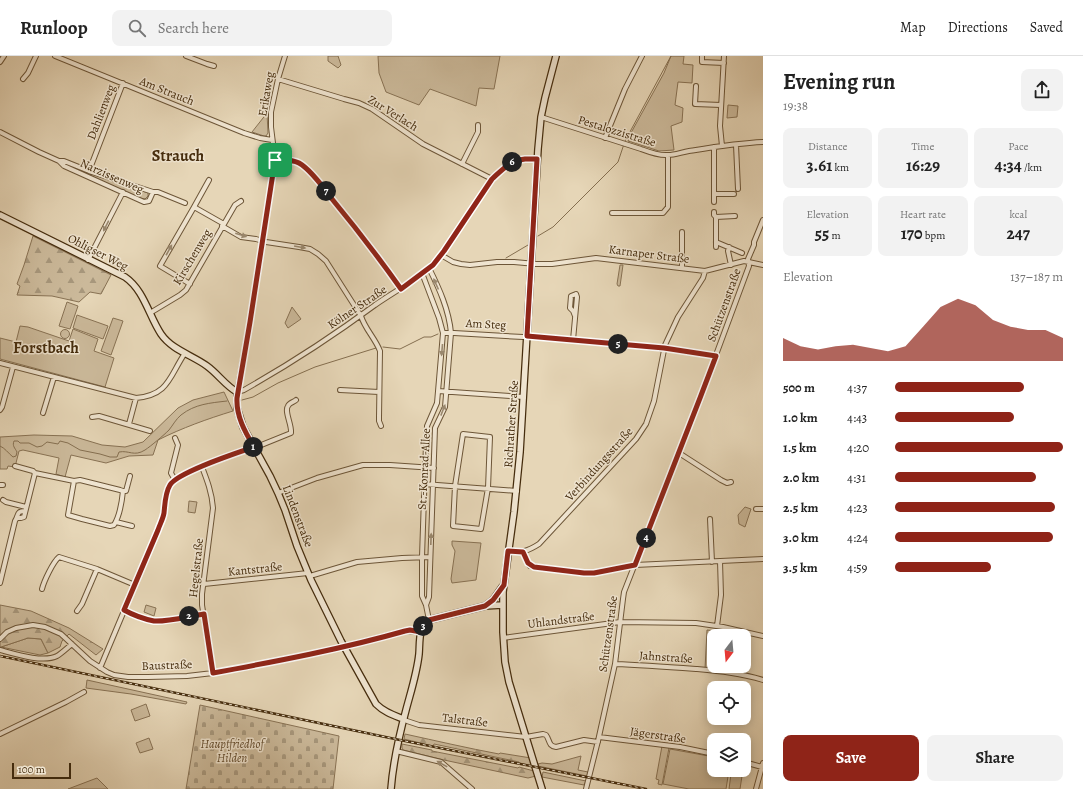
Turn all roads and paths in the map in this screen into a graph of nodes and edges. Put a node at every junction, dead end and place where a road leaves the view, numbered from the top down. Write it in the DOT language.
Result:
graph roads {
  1 [pos="4,56"];
  2 [pos="36,56"];
  3 [pos="55,56"];
  4 [pos="186,56"];
  5 [pos="285,56"];
  6 [pos="556,56"];
  7 [pos="642,56"];
  8 [pos="702,56"];
  9 [pos="724,56"];
  10 [pos="0,62"];
  11 [pos="724,63"];
  12 [pos="214,66"];
  13 [pos="23,79"];
  14 [pos="278,79"];
  15 [pos="123,83"];
  16 [pos="696,86"];
  17 [pos="721,105"];
  18 [pos="541,117"];
  19 [pos="478,125"];
  20 [pos="0,132"];
  21 [pos="605,138"];
  22 [pos="272,140"];
  23 [pos="763,142"];
  24 [pos="736,145"];
  25 [pos="722,146"];
  26 [pos="714,147"];
  27 [pos="668,155"];
  28 [pos="537,159"];
  29 [pos="275,160"];
  30 [pos="60,161"];
  31 [pos="462,164"];
  32 [pos="89,171"];
  33 [pos="492,179"];
  34 [pos="209,180"];
  35 [pos="738,189"];
  36 [pos="123,192"];
  37 [pos="153,192"];
  38 [pos="714,194"];
  39 [pos="734,194"];
  40 [pos="241,201"];
  41 [pos="714,202"];
  42 [pos="185,203"];
  43 [pos="194,207"];
  44 [pos="714,212"];
  45 [pos="612,213"];
  46 [pos="0,215"];
  47 [pos="735,216"];
  48 [pos="716,217"];
  49 [pos="763,220"];
  50 [pos="223,225"];
  51 [pos="682,232"];
  52 [pos="262,241"];
  53 [pos="729,248"];
  54 [pos="742,253"];
  55 [pos="440,255"];
  56 [pos="88,260"];
  57 [pos="748,262"];
  58 [pos="531,263"];
  59 [pos="731,265"];
  60 [pos="763,265"];
  61 [pos="429,268"];
  62 [pos="682,268"];
  63 [pos="705,271"];
  64 [pos="422,273"];
  65 [pos="190,284"];
  66 [pos="401,289"];
  67 [pos="150,313"];
  68 [pos="361,316"];
  69 [pos="575,316"];
  70 [pos="443,333"];
  71 [pos="452,333"];
  72 [pos="527,336"];
  73 [pos="573,340"];
  74 [pos="664,348"];
  75 [pos="185,353"];
  76 [pos="716,356"];
  77 [pos="0,363"];
  78 [pos="13,367"];
  79 [pos="54,377"];
  80 [pos="340,390"];
  81 [pos="438,391"];
  82 [pos="238,392"];
  83 [pos="379,392"];
  84 [pos="447,392"];
  85 [pos="524,397"];
  86 [pos="136,398"];
  87 [pos="296,400"];
  88 [pos="0,410"];
  89 [pos="43,413"];
  90 [pos="92,417"];
  91 [pos="129,424"];
  92 [pos="381,426"];
  93 [pos="150,431"];
  94 [pos="175,438"];
  95 [pos="254,448"];
  96 [pos="679,453"];
  97 [pos="15,466"];
  98 [pos="202,467"];
  99 [pos="425,467"];
  100 [pos="434,468"];
  101 [pos="35,472"];
  102 [pos="130,476"];
  103 [pos="175,480"];
  104 [pos="74,481"];
  105 [pos="731,482"];
  106 [pos="424,484"];
  107 [pos="433,484"];
  108 [pos="456,486"];
  109 [pos="488,488"];
  110 [pos="517,491"];
  111 [pos="123,492"];
  112 [pos="278,493"];
  113 [pos="3,500"];
  114 [pos="26,509"];
  115 [pos="756,509"];
  116 [pos="763,509"];
  117 [pos="710,519"];
  118 [pos="116,522"];
  119 [pos="132,526"];
  120 [pos="508,551"];
  121 [pos="523,552"];
  122 [pos="422,557"];
  123 [pos="430,557"];
  124 [pos="763,560"];
  125 [pos="720,561"];
  126 [pos="712,562"];
  127 [pos="635,565"];
  128 [pos="97,569"];
  129 [pos="309,574"];
  130 [pos="0,583"];
  131 [pos="135,584"];
  132 [pos="204,584"];
  133 [pos="504,585"];
  134 [pos="42,589"];
  135 [pos="493,600"];
  136 [pos="426,605"];
  137 [pos="502,605"];
  138 [pos="485,606"];
  139 [pos="124,610"];
  140 [pos="77,612"];
  141 [pos="204,614"];
  142 [pos="429,620"];
  143 [pos="620,622"];
  144 [pos="717,626"];
  145 [pos="723,627"];
  146 [pos="421,632"];
  147 [pos="763,636"];
  148 [pos="503,638"];
  149 [pos="0,639"];
  150 [pos="72,644"];
  151 [pos="344,647"];
  152 [pos="0,650"];
  153 [pos="615,664"];
  154 [pos="100,668"];
  155 [pos="707,671"];
  156 [pos="213,673"];
  157 [pos="728,673"];
  158 [pos="763,680"];
  159 [pos="84,692"];
  160 [pos="406,720"];
  161 [pos="0,734"];
  162 [pos="526,737"];
  163 [pos="600,737"];
  164 [pos="598,742"];
  165 [pos="396,751"];
  166 [pos="707,753"];
  167 [pos="751,763"];
  168 [pos="762,765"];
  169 [pos="392,789"];
  170 [pos="472,789"];
  171 [pos="542,789"];
  172 [pos="586,789"];
  173 [pos="756,789"];
  1 -- 10 [label="street"];
  2 -- 13 [label="street"];
  3 -- 15 [label="street, Am Strauch"];
  4 -- 12 [label="street"];
  5 -- 14 [label="street, Erikaweg"];
  6 -- 18 [label="main road, Richrather Straße"];
  7 -- 21 [label="street"];
  8 -- 11 [label="street"];
  9 -- 11 [label="street"];
  11 -- 17 [label="street"];
  14 -- 22 [label="street, Erikaweg"];
  14 -- 31 [label="street, Zur Verlach"];
  15 -- 22 [label="street, Am Strauch"];
  15 -- 32 [label="street, Dahlienweg"];
  16 -- 17 [label="street"];
  17 -- 25 [label="street"];
  18 -- 21 [label="street, Pestalozzistraße"];
  18 -- 28 [label="main road, Richrather Straße"];
  19 -- 31 [label="street"];
  20 -- 30 [label="street, Narzissenweg"];
  21 -- 27 [label="street, Pestalozzistraße"];
  22 -- 29 [label="street, Erikaweg"];
  23 -- 24 [label="street, Pestalozzistraße"];
  24 -- 25 [label="street, Pestalozzistraße"];
  24 -- 35 [label="street"];
  25 -- 26 [label="street, Pestalozzistraße"];
  26 -- 27 [label="street, Pestalozzistraße"];
  26 -- 38 [label="street"];
  27 -- 45 [label="street"];
  28 -- 33 [label="street, Kölner Straße"];
  28 -- 58 [label="main road, Richrather Straße"];
  29 -- 52 [label="street, Erikaweg"];
  29 -- 66 [label="street"];
  30 -- 32 [label="street, Narzissenweg"];
  30 -- 36 [label="street, Narzissenweg"];
  31 -- 33 [label="street, Zur Verlach"];
  32 -- 37 [label="street, Narzissenweg"];
  33 -- 55 [label="street, Kölner Straße"];
  34 -- 43 [label="street"];
  36 -- 37 [label="street, Narzissenweg"];
  36 -- 56 [label="street, one-way"];
  37 -- 42 [label="street, Narzissenweg"];
  38 -- 39 [label="street"];
  38 -- 41 [label="street"];
  40 -- 50 [label="street, Kirschenweg"];
  43 -- 50 [label="street"];
  65 -- 43 [label="street, one-way"];
  44 -- 48 [label="street"];
  46 -- 56 [label="main road, Ohligser Weg"];
  47 -- 48 [label="street"];
  48 -- 53 [label="street"];
  49 -- 57 [label="street, Schützenstraße"];
  50 -- 52 [label="street, one-way"];
  50 -- 65 [label="street, Kirschenweg"];
  51 -- 62 [label="street"];
  52 -- 68 [label="street, one-way"];
  52 -- 82 [label="street, Erikaweg"];
  53 -- 54 [label="street"];
  53 -- 59 [label="street"];
  55 -- 58 [label="street, Karnaper Straße"];
  55 -- 61 [label="street, Kölner Straße"];
  56 -- 67 [label="main road, Ohligser Weg"];
  57 -- 59 [label="street, Karnaper Straße"];
  57 -- 60 [label="street, Karnaper Straße"];
  57 -- 76 [label="street, Schützenstraße"];
  58 -- 62 [label="street, Karnaper Straße"];
  58 -- 72 [label="main road, Richrather Straße"];
  59 -- 63 [label="street, Karnaper Straße"];
  61 -- 64 [label="street, Kölner Straße"];
  71 -- 61 [label="street, St.-Konrad-Allee, one-way"];
  62 -- 63 [label="street, Karnaper Straße"];
  63 -- 74 [label="street, Verbindungsstraße"];
  64 -- 66 [label="street, Kölner Straße"];
  64 -- 70 [label="street, St.-Konrad-Allee"];
  65 -- 67 [label="street, Kirschenweg"];
  66 -- 68 [label="street, Kölner Straße"];
  67 -- 75 [label="main road, Ohligser Weg"];
  68 -- 82 [label="street, Kölner Straße"];
  68 -- 83 [label="street"];
  69 -- 73 [label="street"];
  70 -- 71 [label="street, Am Steg"];
  70 -- 81 [label="street, St.-Konrad-Allee, one-way"];
  71 -- 72 [label="street, Am Steg"];
  71 -- 84 [label="street, St.-Konrad-Allee"];
  72 -- 73 [label="street, Am Steg"];
  72 -- 85 [label="main road, Richrather Straße"];
  73 -- 74 [label="street, Am Steg"];
  74 -- 76 [label="street, Am Steg"];
  74 -- 121 [label="street, Verbindungsstraße"];
  75 -- 82 [label="main road, Ohligser Weg"];
  75 -- 86 [label="street"];
  76 -- 96 [label="street, Schützenstraße"];
  77 -- 78 [label="street"];
  78 -- 79 [label="street"];
  78 -- 88 [label="street"];
  79 -- 86 [label="street"];
  79 -- 89 [label="street"];
  80 -- 83 [label="street"];
  81 -- 84 [label="street"];
  81 -- 99 [label="street, St.-Konrad-Allee"];
  82 -- 95 [label="main road, Lindenstraße"];
  83 -- 92 [label="street"];
  84 -- 85 [label="street"];
  100 -- 84 [label="street, St.-Konrad-Allee, one-way"];
  85 -- 110 [label="main road, Richrather Straße"];
  86 -- 91 [label="street"];
  87 -- 95 [label="street"];
  90 -- 91 [label="street"];
  91 -- 93 [label="street"];
  94 -- 103 [label="street"];
  95 -- 98 [label="street"];
  95 -- 112 [label="main road, Lindenstraße"];
  96 -- 105 [label="street"];
  96 -- 127 [label="street, Schützenstraße"];
  97 -- 101 [label="street"];
  98 -- 103 [label="street"];
  98 -- 132 [label="street, Hegelstraße"];
  99 -- 100 [label="street"];
  99 -- 106 [label="street, St.-Konrad-Allee"];
  99 -- 112 [label="street"];
  100 -- 107 [label="street, St.-Konrad-Allee"];
  101 -- 104 [label="street"];
  101 -- 114 [label="street"];
  102 -- 111 [label="street"];
  103 -- 131 [label="street"];
  104 -- 111 [label="street"];
  104 -- 118 [label="street"];
  106 -- 107 [label="street"];
  106 -- 122 [label="street, St.-Konrad-Allee"];
  107 -- 108 [label="street"];
  123 -- 107 [label="street, St.-Konrad-Allee, one-way"];
  108 -- 109 [label="street"];
  108 -- 109 [label="street"];
  108 -- 109 [label="street"];
  109 -- 110 [label="street"];
  110 -- 120 [label="main road, Richrather Straße"];
  111 -- 118 [label="street"];
  112 -- 129 [label="main road, Lindenstraße"];
  113 -- 114 [label="street"];
  114 -- 130 [label="street"];
  115 -- 116 [label="street"];
  117 -- 126 [label="street"];
  118 -- 119 [label="street"];
  120 -- 121 [label="street"];
  120 -- 133 [label="main road, Richrather Straße"];
  121 -- 127 [label="street"];
  122 -- 123 [label="street, Kantstraße"];
  122 -- 129 [label="street, Kantstraße"];
  122 -- 136 [label="street, St.-Konrad-Allee"];
  123 -- 136 [label="street, St.-Konrad-Allee"];
  124 -- 125 [label="street"];
  125 -- 126 [label="street"];
  125 -- 144 [label="street"];
  126 -- 127 [label="street"];
  127 -- 143 [label="street, Schützenstraße"];
  128 -- 131 [label="street"];
  128 -- 134 [label="street"];
  128 -- 140 [label="street"];
  129 -- 132 [label="street, Kantstraße"];
  129 -- 151 [label="main road, Lindenstraße"];
  131 -- 139 [label="street"];
  132 -- 141 [label="street, Hegelstraße"];
  133 -- 135 [label="main road"];
  133 -- 137 [label="main road, Richrather Straße"];
  135 -- 137 [label="main road"];
  135 -- 138 [label="main road"];
  136 -- 142 [label="street, St.-Konrad-Allee"];
  137 -- 138 [label="main road"];
  137 -- 148 [label="main road, Richrather Straße"];
  138 -- 142 [label="main road"];
  139 -- 141 [label="street"];
  139 -- 154 [label="street"];
  141 -- 156 [label="street, Hegelstraße"];
  142 -- 146 [label="main road"];
  143 -- 144 [label="street, Uhlandstraße"];
  143 -- 148 [label="street, Uhlandstraße"];
  143 -- 153 [label="street, Schützenstraße"];
  144 -- 145 [label="street, Uhlandstraße"];
  145 -- 147 [label="street, Uhlandstraße"];
  146 -- 151 [label="street, Baustraße"];
  146 -- 160 [label="main road"];
  148 -- 162 [label="main road, Richrather Straße"];
  149 -- 150 [label="street, Baustraße"];
  150 -- 152 [label="street"];
  150 -- 154 [label="street, Baustraße"];
  151 -- 156 [label="street, Baustraße"];
  151 -- 160 [label="main road, Lindenstraße"];
  153 -- 155 [label="street, Jahnstraße"];
  153 -- 163 [label="street, Schützenstraße"];
  154 -- 156 [label="street, Baustraße"];
  157 -- 158 [label="street, Jahnstraße"];
  159 -- 161 [label="street"];
  160 -- 162 [label="street, Talstraße"];
  160 -- 165 [label="main road"];
  162 -- 164 [label="street, Talstraße"];
  162 -- 171 [label="main road, Richrather Straße"];
  163 -- 164 [label="street, Schützenstraße"];
  163 -- 166 [label="street, Jägerstraße"];
  164 -- 172 [label="street, Schützenstraße"];
  165 -- 169 [label="main road"];
  170 -- 165 [label="street, one-way"];
  167 -- 168 [label="street"];
  168 -- 173 [label="street"];
}
